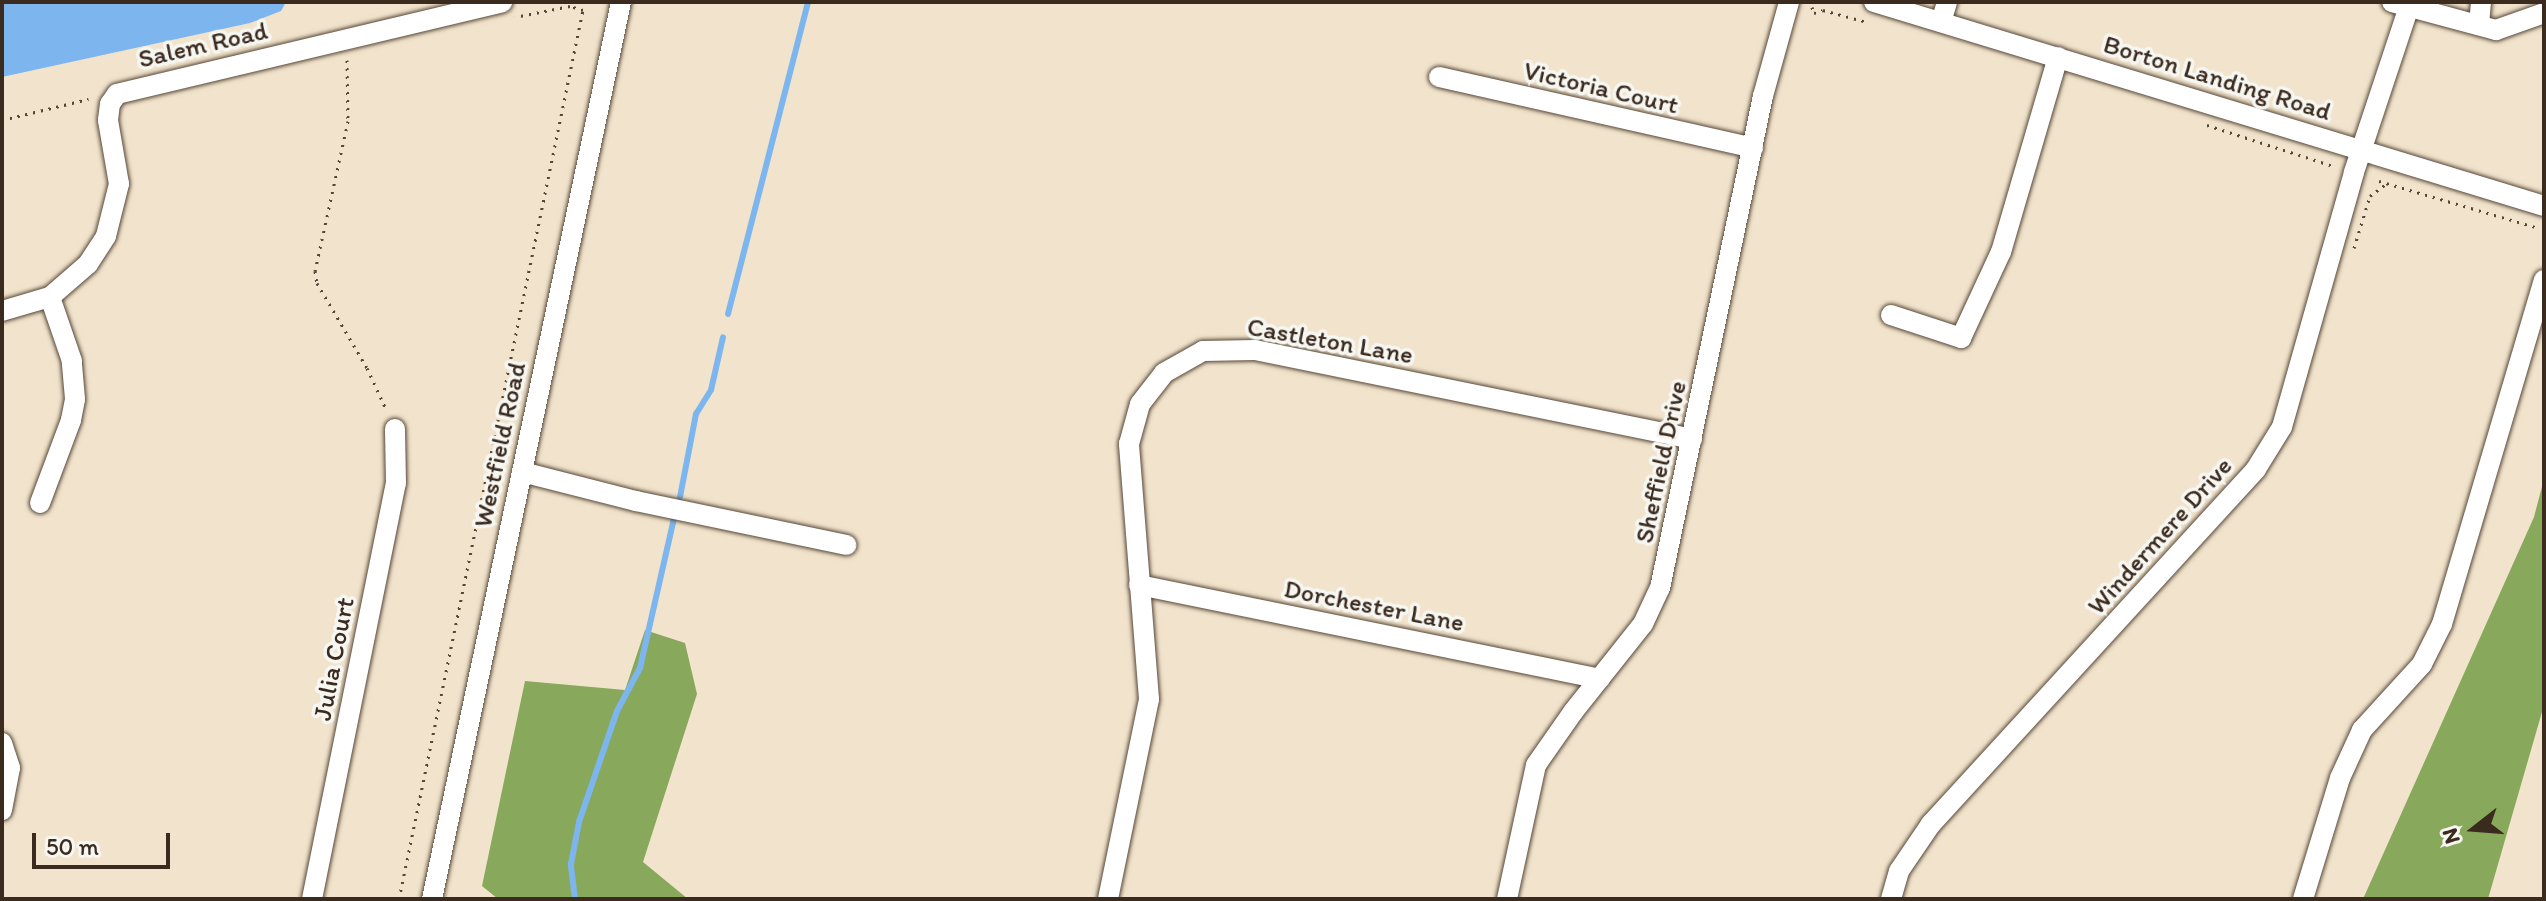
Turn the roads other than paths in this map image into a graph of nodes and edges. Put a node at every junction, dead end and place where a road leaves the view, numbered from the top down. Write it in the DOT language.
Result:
graph roads {
  1 [pos="502,2"];
  2 [pos="621,2"];
  3 [pos="1789,2"];
  4 [pos="1874,2"];
  5 [pos="1947,2"];
  6 [pos="2481,2"];
  7 [pos="2401,5"];
  8 [pos="2544,13"];
  9 [pos="1941,22"];
  10 [pos="2479,25"];
  11 [pos="2058,57"];
  12 [pos="1439,77"];
  13 [pos="1753,148"];
  14 [pos="2361,150"];
  15 [pos="2544,206"];
  16 [pos="2544,280"];
  17 [pos="50,297"];
  18 [pos="2,311"];
  19 [pos="1891,315"];
  20 [pos="395,429"];
  21 [pos="1692,439"];
  22 [pos="522,472"];
  23 [pos="40,503"];
  24 [pos="846,545"];
  25 [pos="1139,585"];
  26 [pos="1599,679"];
  27 [pos="2,743"];
  28 [pos="2,810"];
  29 [pos="312,899"];
  30 [pos="432,899"];
  31 [pos="1108,899"];
  32 [pos="1507,899"];
  33 [pos="1891,899"];
  34 [pos="2303,899"];
  1 -- 17 [label="street, Salem Road"];
  2 -- 22 [label="street, Westfield Road"];
  3 -- 13 [label="street, Sheffield Drive"];
  4 -- 9 [label="street, Borton Landing Road"];
  5 -- 9 [label="street"];
  6 -- 10 [label="street"];
  7 -- 10 [label="street"];
  7 -- 14 [label="street, Windermere Drive"];
  8 -- 10 [label="street"];
  9 -- 11 [label="street, Borton Landing Road"];
  11 -- 14 [label="street, Borton Landing Road"];
  11 -- 19 [label="street"];
  12 -- 13 [label="street, Victoria Court"];
  13 -- 21 [label="street, Sheffield Drive"];
  14 -- 15 [label="street, Borton Landing Road"];
  14 -- 33 [label="street, Windermere Drive"];
  16 -- 34 [label="street"];
  17 -- 18 [label="street"];
  17 -- 23 [label="street"];
  20 -- 29 [label="street, Julia Court"];
  21 -- 25 [label="street, Castleton Lane"];
  21 -- 26 [label="street, Sheffield Drive"];
  22 -- 24 [label="street"];
  22 -- 30 [label="street, Westfield Road"];
  25 -- 26 [label="street, Dorchester Lane"];
  25 -- 31 [label="street, Castleton Lane"];
  26 -- 32 [label="street, Sheffield Drive"];
  27 -- 28 [label="street"];
}
